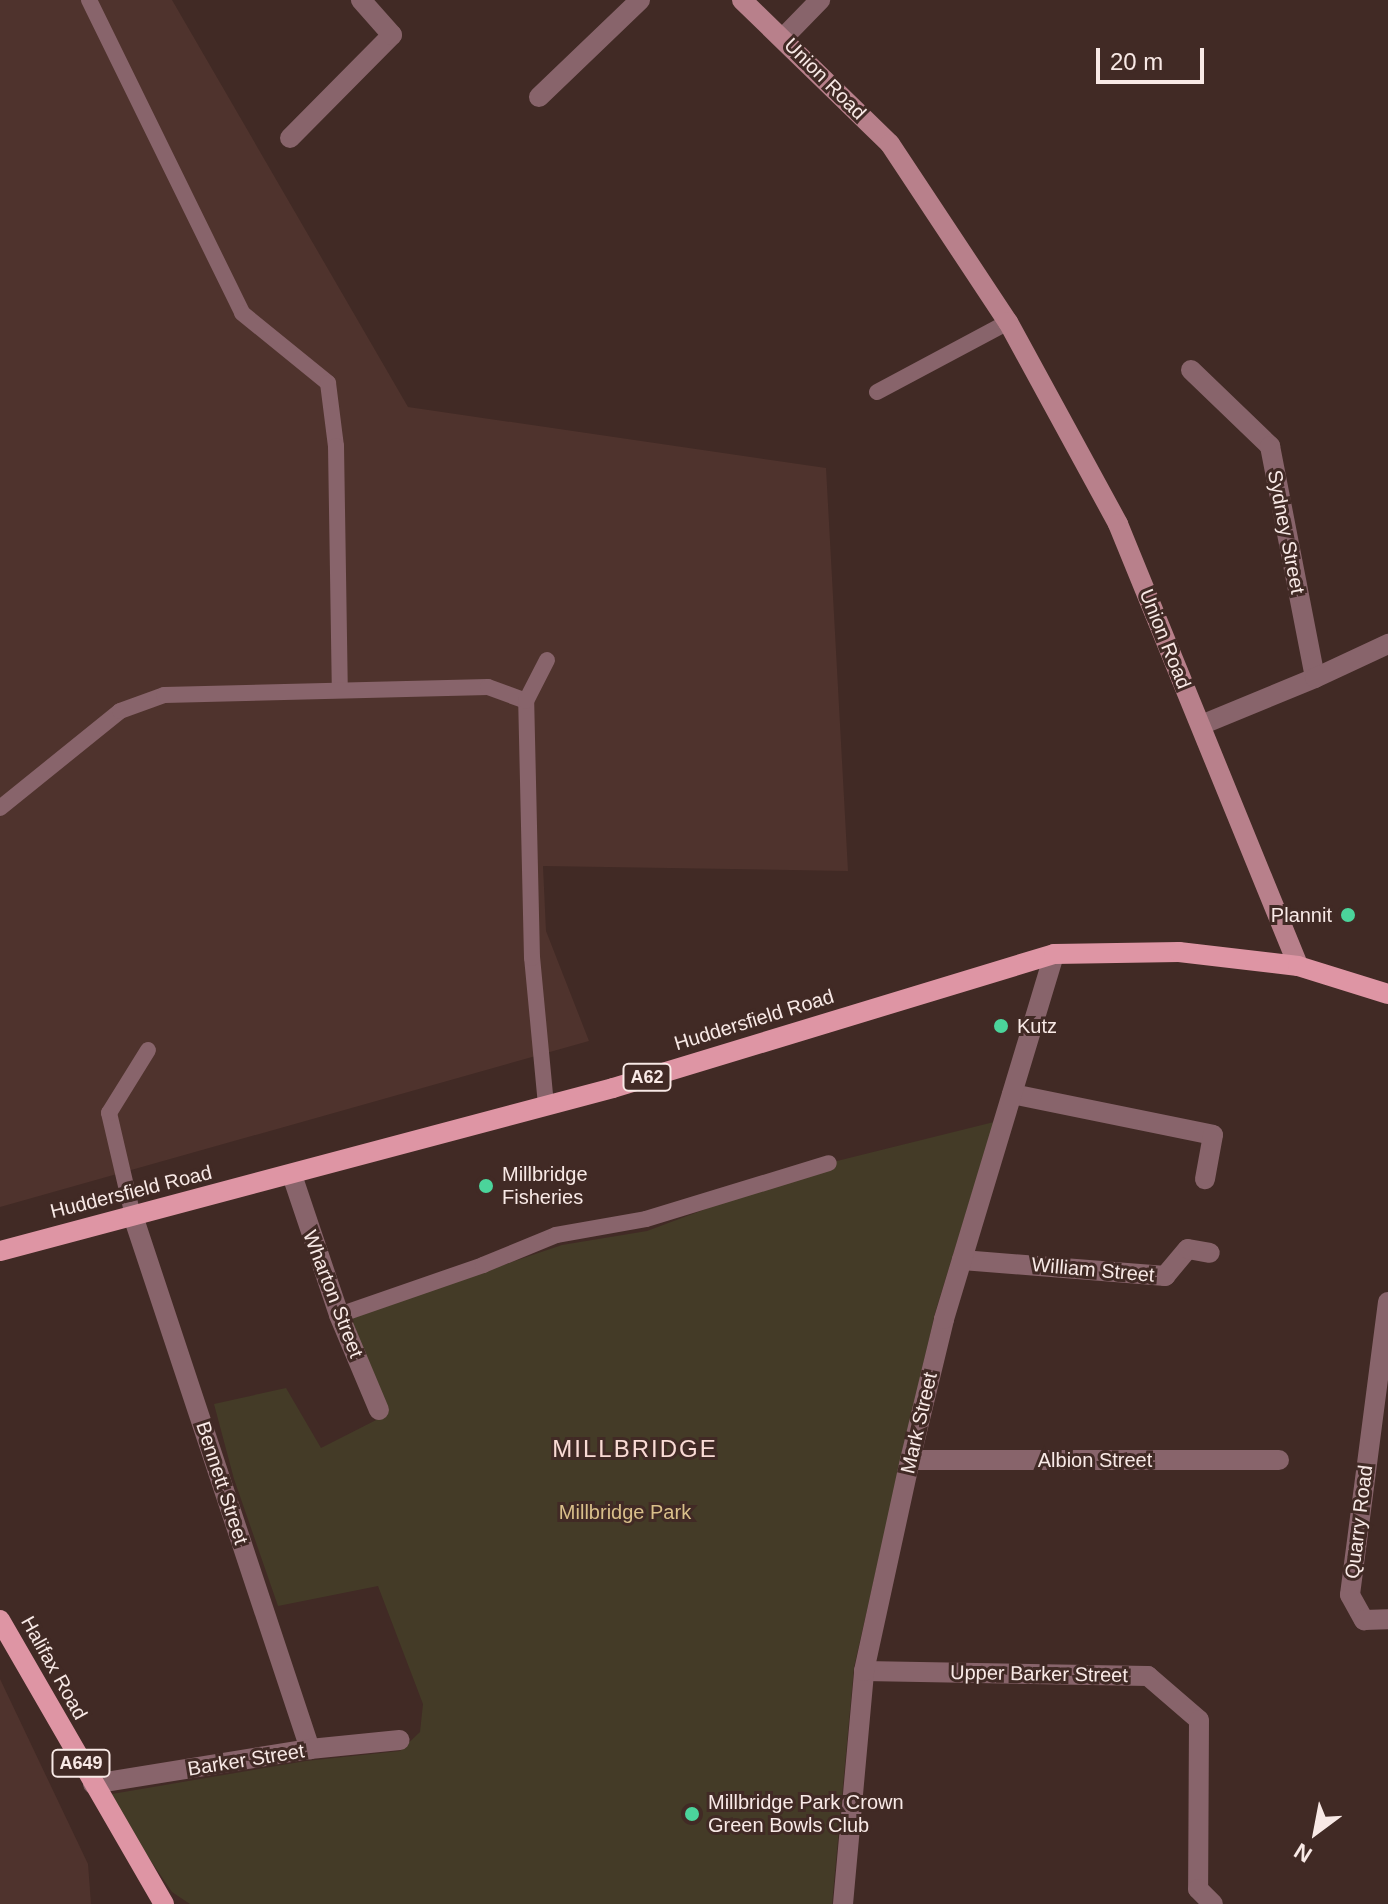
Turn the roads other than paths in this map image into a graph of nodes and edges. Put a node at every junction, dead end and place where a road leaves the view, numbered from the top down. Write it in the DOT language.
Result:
graph roads {
  1 [pos="89,0"];
  2 [pos="361,0"];
  3 [pos="640,0"];
  4 [pos="742,0"];
  5 [pos="820,0"];
  6 [pos="784,37"];
  7 [pos="539,97"];
  8 [pos="290,138"];
  9 [pos="1008,322"];
  10 [pos="1191,370"];
  11 [pos="877,392"];
  12 [pos="1388,644"];
  13 [pos="547,660"];
  14 [pos="1315,678"];
  15 [pos="340,690"];
  16 [pos="526,701"];
  17 [pos="1201,725"];
  18 [pos="0,808"];
  19 [pos="1054,954"];
  20 [pos="1298,966"];
  21 [pos="1388,994"];
  22 [pos="148,1050"];
  23 [pos="1012,1094"];
  24 [pos="546,1105"];
  25 [pos="829,1163"];
  26 [pos="292,1175"];
  27 [pos="1205,1179"];
  28 [pos="133,1216"];
  29 [pos="0,1251"];
  30 [pos="1210,1253"];
  31 [pos="962,1260"];
  32 [pos="1388,1302"];
  33 [pos="339,1315"];
  34 [pos="379,1410"];
  35 [pos="910,1460"];
  36 [pos="1279,1460"];
  37 [pos="1388,1619"];
  38 [pos="0,1620"];
  39 [pos="864,1671"];
  40 [pos="400,1740"];
  41 [pos="310,1749"];
  42 [pos="93,1784"];
  43 [pos="164,1904"];
  44 [pos="843,1904"];
  45 [pos="1213,1904"];
  1 -- 15 [label="lane"];
  2 -- 8 [label="street"];
  3 -- 7 [label="street"];
  4 -- 6 [label="street, Union Road"];
  5 -- 6 [label="street"];
  6 -- 9 [label="street, Union Road"];
  9 -- 11 [label="lane"];
  9 -- 17 [label="street, Union Road"];
  10 -- 14 [label="street, Sydney Street"];
  12 -- 14 [label="street"];
  13 -- 16 [label="lane"];
  14 -- 17 [label="street"];
  15 -- 16 [label="lane"];
  15 -- 18 [label="lane"];
  16 -- 24 [label="lane"];
  17 -- 20 [label="street, Union Road"];
  19 -- 20 [label="main road, Huddersfield Road / A62"];
  19 -- 23 [label="street, Mark Street"];
  19 -- 24 [label="main road, Huddersfield Road / A62"];
  20 -- 21 [label="main road, Huddersfield Road / A62"];
  22 -- 28 [label="lane"];
  23 -- 27 [label="street"];
  23 -- 31 [label="street, Mark Street"];
  24 -- 26 [label="main road, Huddersfield Road / A62"];
  25 -- 33 [label="lane"];
  26 -- 28 [label="main road, Huddersfield Road / A62"];
  26 -- 33 [label="street, Wharton Street"];
  28 -- 29 [label="main road, Huddersfield Road / A62"];
  28 -- 41 [label="street, Bennett Street"];
  30 -- 31 [label="street, William Street"];
  31 -- 35 [label="street, Mark Street"];
  32 -- 37 [label="street, Quarry Road"];
  33 -- 34 [label="street, Wharton Street"];
  35 -- 36 [label="street, Albion Street"];
  35 -- 39 [label="street, Mark Street"];
  38 -- 42 [label="main road, Halifax Road / A649"];
  39 -- 44 [label="street, Mark Street"];
  39 -- 45 [label="street, Upper Barker Street"];
  40 -- 41 [label="street, Barker Street"];
  41 -- 42 [label="street, Barker Street"];
  42 -- 43 [label="main road, Halifax Road / A649"];
}
